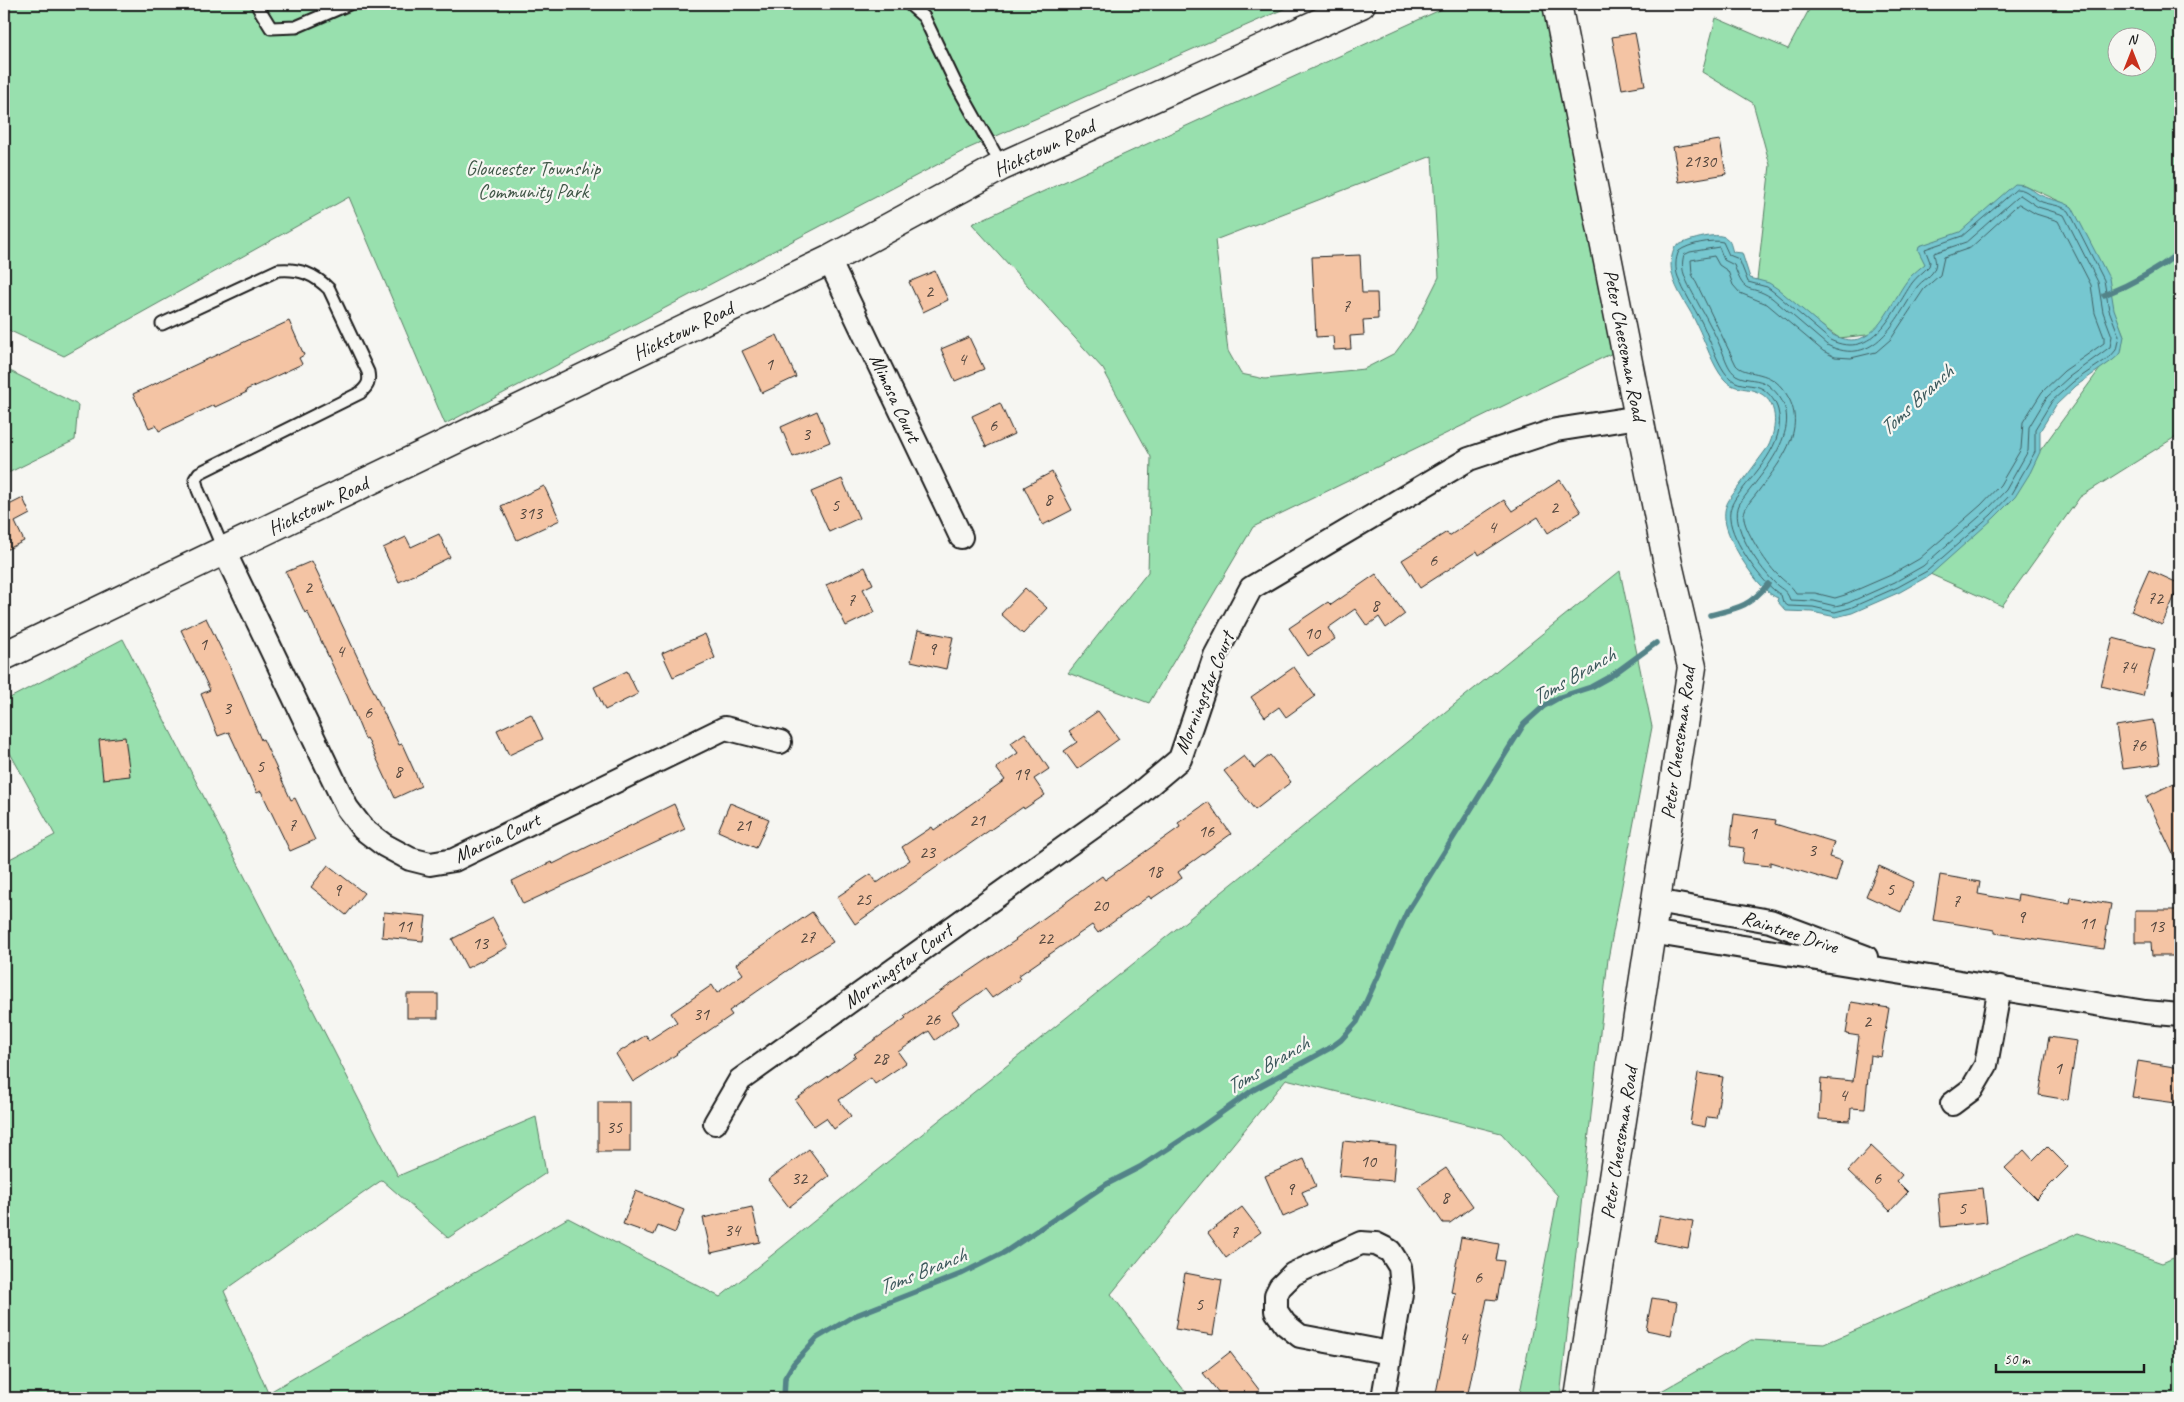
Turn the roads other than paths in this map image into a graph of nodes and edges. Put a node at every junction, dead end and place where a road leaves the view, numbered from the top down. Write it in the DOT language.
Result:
graph roads {
  1 [pos="259,4"];
  2 [pos="349,4"];
  3 [pos="909,4"];
  4 [pos="1361,4"];
  5 [pos="1557,4"];
  6 [pos="1002,166"];
  7 [pos="829,260"];
  8 [pos="162,324"];
  9 [pos="1639,416"];
  10 [pos="961,537"];
  11 [pos="224,552"];
  12 [pos="4,656"];
  13 [pos="780,742"];
  14 [pos="1656,901"];
  15 [pos="1650,932"];
  16 [pos="1921,975"];
  17 [pos="2000,987"];
  18 [pos="2180,1015"];
  19 [pos="1952,1104"];
  20 [pos="714,1123"];
  21 [pos="1390,1353"];
  22 [pos="1383,1398"];
  23 [pos="1579,1398"];
  1 -- 2 [label="lane"];
  3 -- 6 [label="lane"];
  4 -- 6 [label="street, Hickstown Road"];
  5 -- 9 [label="street, Peter Cheeseman Road"];
  6 -- 7 [label="street, Hickstown Road"];
  7 -- 10 [label="street, Mimosa Court"];
  7 -- 11 [label="street, Hickstown Road"];
  8 -- 11 [label="lane"];
  9 -- 14 [label="street, Peter Cheeseman Road"];
  9 -- 20 [label="street, Morningstar Court"];
  11 -- 12 [label="street, Hickstown Road"];
  11 -- 13 [label="street, Marcia Court"];
  14 -- 15 [label="street, Peter Cheeseman Road"];
  14 -- 16 [label="street, Raintree Drive"];
  15 -- 16 [label="street, Raintree Drive"];
  15 -- 23 [label="street, Peter Cheeseman Road"];
  16 -- 17 [label="street, Raintree Drive"];
  17 -- 18 [label="street, Raintree Drive"];
  17 -- 19 [label="street"];
  21 -- 21 [label="street"];
  21 -- 22 [label="street"];
}
